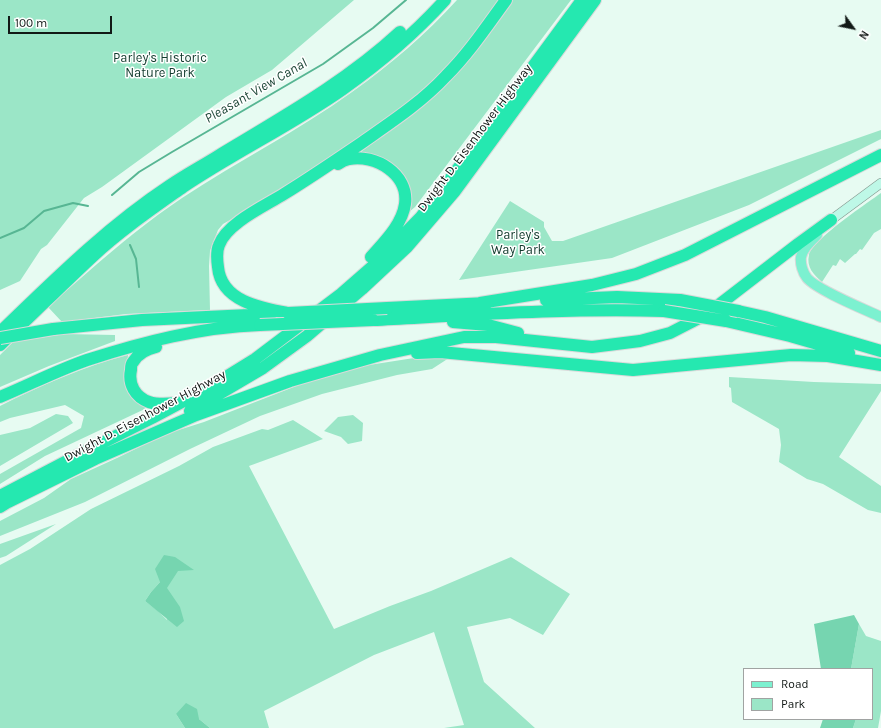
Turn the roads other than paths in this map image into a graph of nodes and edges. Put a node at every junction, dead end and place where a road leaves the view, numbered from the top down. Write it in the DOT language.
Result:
graph roads {
  1 [pos="435,0"];
  2 [pos="445,0"];
  3 [pos="506,0"];
  4 [pos="582,0"];
  5 [pos="595,0"];
  6 [pos="881,155"];
  7 [pos="308,179"];
  8 [pos="881,183"];
  9 [pos="831,220"];
  10 [pos="341,294"];
  11 [pos="480,303"];
  12 [pos="279,312"];
  13 [pos="881,317"];
  14 [pos="402,318"];
  15 [pos="255,326"];
  16 [pos="0,332"];
  17 [pos="0,338"];
  18 [pos="561,344"];
  19 [pos="0,345"];
  20 [pos="881,351"];
  21 [pos="380,355"];
  22 [pos="881,364"];
  23 [pos="0,397"];
  24 [pos="182,402"];
  25 [pos="88,462"];
  26 [pos="0,496"];
  27 [pos="0,507"];
  1 -- 16 [label="highway"];
  2 -- 19 [label="highway"];
  3 -- 7 [label="highway"];
  4 -- 10 [label="highway, Dwight D. Eisenhower Highway"];
  5 -- 25 [label="highway, Dwight D. Eisenhower Highway"];
  6 -- 11 [label="highway"];
  7 -- 10 [label="highway"];
  7 -- 12 [label="highway"];
  8 -- 9 [label="main road"];
  9 -- 13 [label="main road"];
  9 -- 18 [label="highway"];
  10 -- 24 [label="highway, Dwight D. Eisenhower Highway"];
  11 -- 12 [label="highway, bridge"];
  11 -- 20 [label="highway, bridge"];
  12 -- 17 [label="highway, bridge"];
  14 -- 15 [label="highway, bridge"];
  14 -- 18 [label="highway"];
  14 -- 22 [label="highway, bridge"];
  15 -- 23 [label="highway"];
  15 -- 24 [label="highway"];
  18 -- 21 [label="highway"];
  21 -- 22 [label="highway"];
  21 -- 25 [label="highway"];
  24 -- 26 [label="highway, Dwight D. Eisenhower Highway"];
  25 -- 27 [label="highway, Dwight D. Eisenhower Highway"];
}
